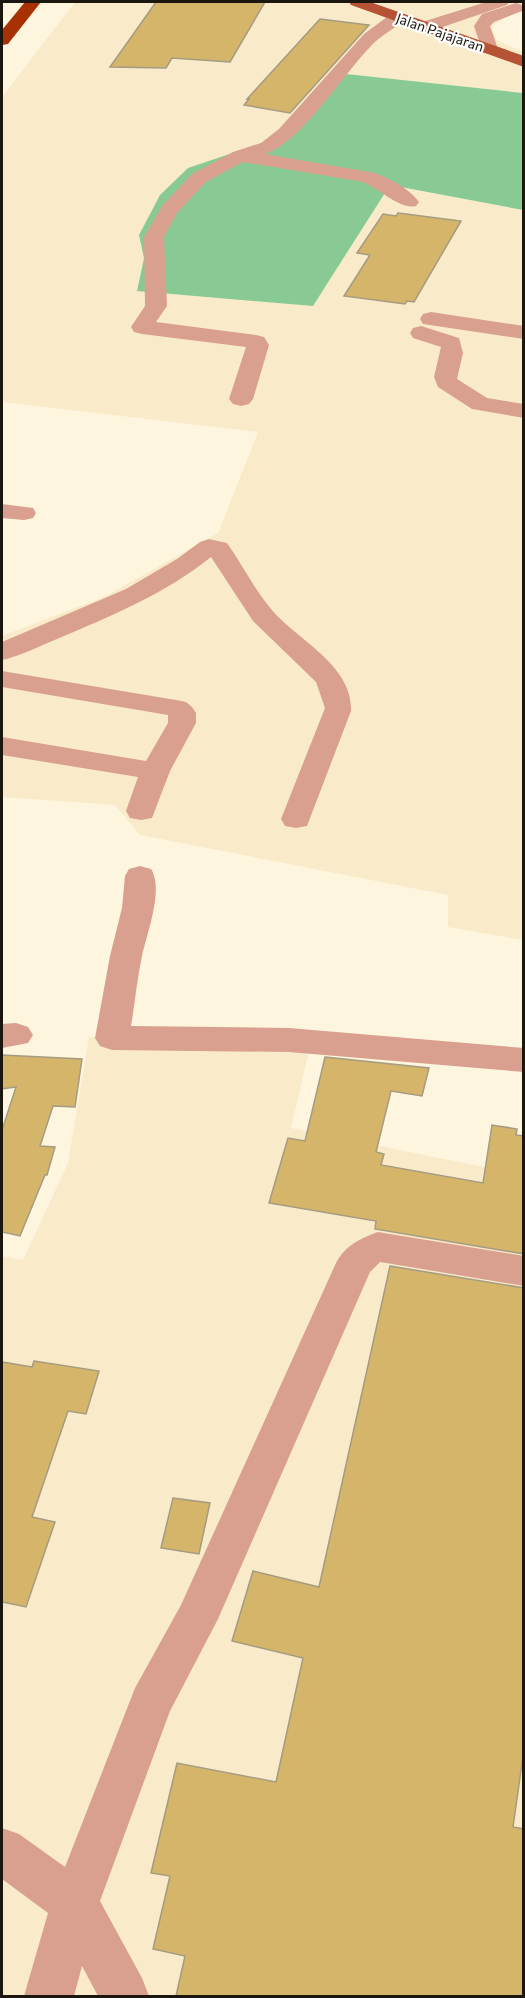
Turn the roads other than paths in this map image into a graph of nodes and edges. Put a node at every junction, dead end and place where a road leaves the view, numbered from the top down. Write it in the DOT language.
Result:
graph roads {
  1 [pos="33,2"];
  2 [pos="363,2"];
  3 [pos="501,2"];
  4 [pos="524,6"];
  5 [pos="398,18"];
  6 [pos="425,27"];
  7 [pos="2,40"];
  8 [pos="489,50"];
  9 [pos="524,62"];
  10 [pos="240,156"];
  11 [pos="409,202"];
  12 [pos="524,333"];
  13 [pos="241,399"];
  14 [pos="524,411"];
  15 [pos="2,652"];
  16 [pos="2,679"];
  17 [pos="2,746"];
  18 [pos="155,771"];
  19 [pos="141,811"];
  20 [pos="296,819"];
  21 [pos="140,876"];
  22 [pos="524,1060"];
  23 [pos="524,1271"];
  24 [pos="2,1851"];
  25 [pos="75,1903"];
  26 [pos="49,1996"];
  27 [pos="124,1996"];
  1 -- 7 [label="highway"];
  2 -- 5 [label="main road, Jalan Pajajaran"];
  3 -- 6 [label="street"];
  4 -- 8 [label="street"];
  5 -- 6 [label="main road, Jalan Pajajaran"];
  5 -- 10 [label="street"];
  6 -- 8 [label="main road, Jalan Pajajaran"];
  8 -- 9 [label="main road, Jalan Pajajaran"];
  10 -- 11 [label="street"];
  10 -- 13 [label="street"];
  12 -- 14 [label="street"];
  15 -- 20 [label="street"];
  16 -- 18 [label="street"];
  17 -- 18 [label="street"];
  18 -- 19 [label="street"];
  21 -- 22 [label="street"];
  23 -- 25 [label="street"];
  24 -- 25 [label="street"];
  25 -- 26 [label="street"];
  25 -- 27 [label="street"];
}
